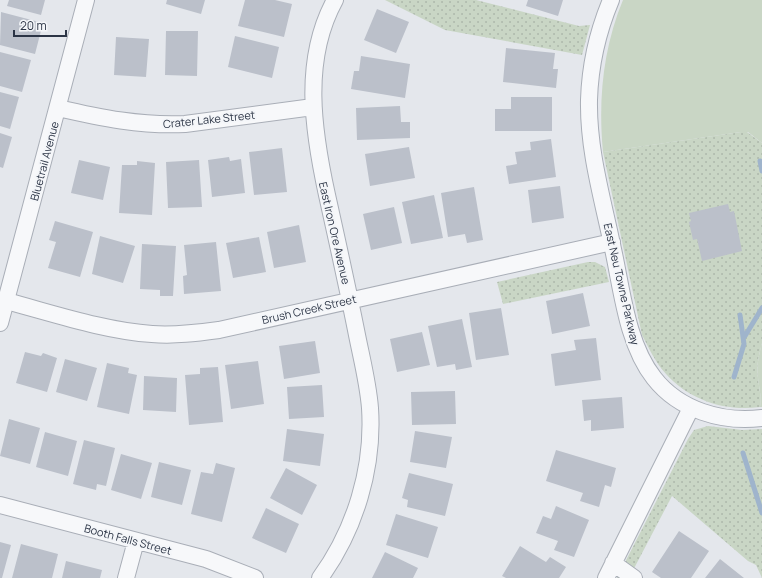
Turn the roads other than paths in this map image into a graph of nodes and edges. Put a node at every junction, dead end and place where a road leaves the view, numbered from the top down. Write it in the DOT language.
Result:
graph roads {
  1 [pos="86,0"];
  2 [pos="335,0"];
  3 [pos="611,0"];
  4 [pos="313,107"];
  5 [pos="58,108"];
  6 [pos="612,242"];
  7 [pos="350,299"];
  8 [pos="6,301"];
  9 [pos="0,322"];
  10 [pos="691,408"];
  11 [pos="762,418"];
  12 [pos="0,505"];
  13 [pos="136,541"];
  14 [pos="613,563"];
  15 [pos="126,578"];
  16 [pos="255,578"];
  17 [pos="320,578"];
  18 [pos="606,578"];
  19 [pos="634,578"];
  1 -- 5 [label="street, Bluetrail Avenue"];
  2 -- 4 [label="street, East Iron Ore Avenue"];
  3 -- 6 [label="street, East Neu Towne Parkway"];
  4 -- 5 [label="street, Crater Lake Street"];
  4 -- 7 [label="street, East Iron Ore Avenue"];
  5 -- 8 [label="street, Bluetrail Avenue"];
  6 -- 7 [label="street, Brush Creek Street"];
  6 -- 10 [label="street, East Neu Towne Parkway"];
  7 -- 8 [label="street, Brush Creek Street"];
  7 -- 17 [label="street, East Iron Ore Avenue"];
  8 -- 9 [label="street, Bluetrail Avenue"];
  10 -- 11 [label="street"];
  10 -- 14 [label="street"];
  12 -- 13 [label="street, Booth Falls Street"];
  13 -- 15 [label="street"];
  13 -- 16 [label="street, Booth Falls Street"];
  14 -- 18 [label="street"];
  14 -- 19 [label="street"];
}
